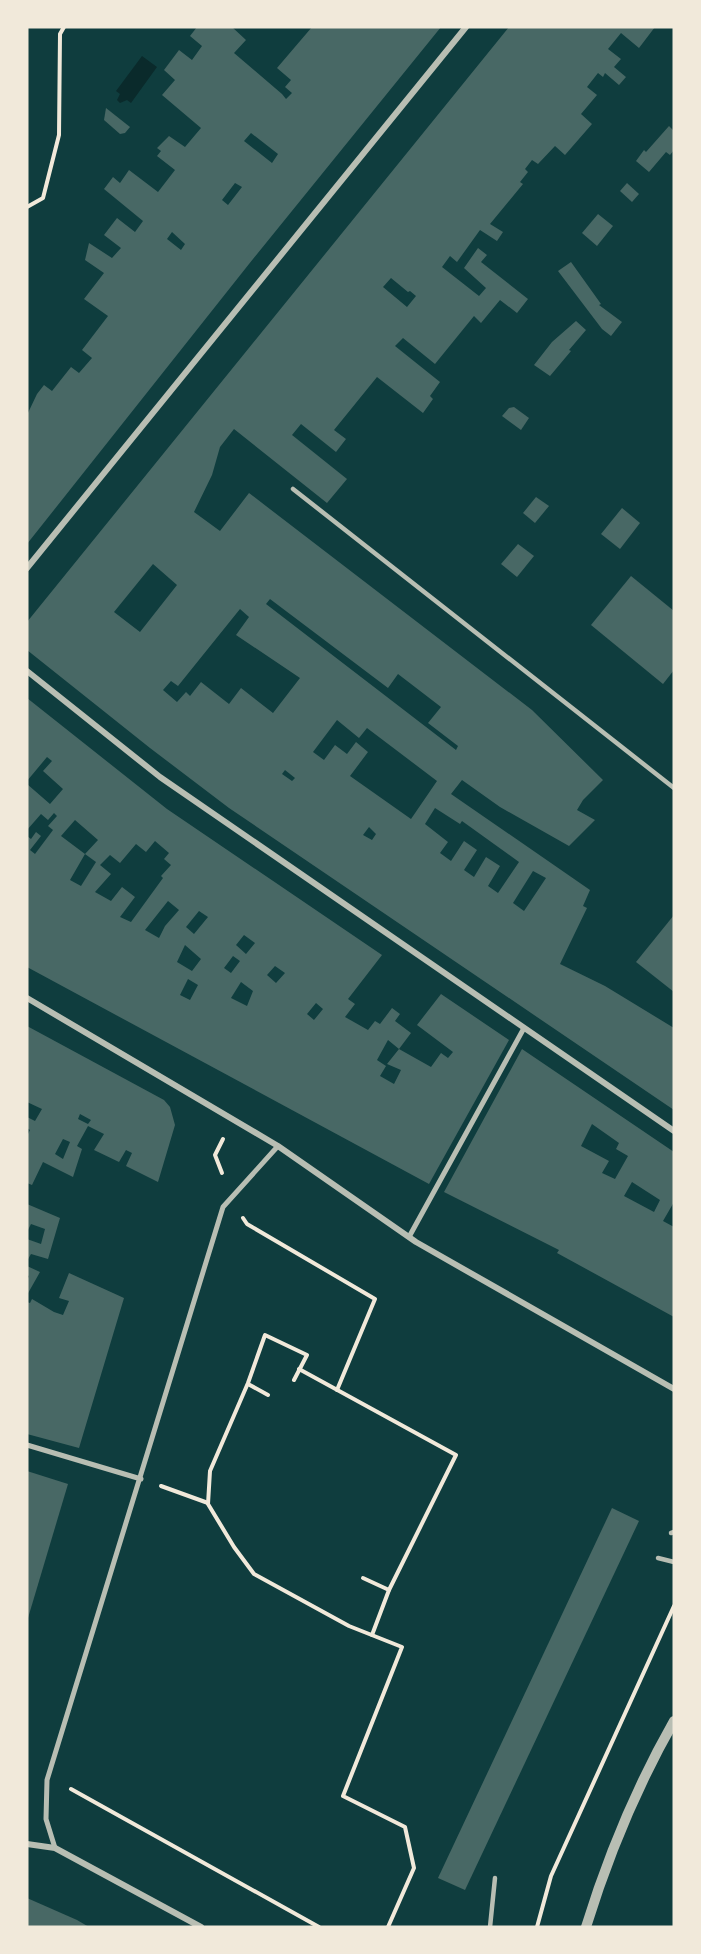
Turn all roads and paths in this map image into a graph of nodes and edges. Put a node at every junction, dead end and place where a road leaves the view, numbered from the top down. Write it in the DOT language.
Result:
graph roads {
  1 [pos="64,27"];
  2 [pos="466,27"];
  3 [pos="27,207"];
  4 [pos="292,489"];
  5 [pos="27,568"];
  6 [pos="27,671"];
  7 [pos="674,788"];
  8 [pos="27,998"];
  9 [pos="524,1028"];
  10 [pos="232,1119"];
  11 [pos="674,1131"];
  12 [pos="278,1146"];
  13 [pos="232,1198"];
  14 [pos="409,1237"];
  15 [pos="299,1369"];
  16 [pos="294,1380"];
  17 [pos="248,1383"];
  18 [pos="674,1389"];
  19 [pos="337,1390"];
  20 [pos="268,1395"];
  21 [pos="27,1445"];
  22 [pos="141,1479"];
  23 [pos="208,1503"];
  24 [pos="658,1558"];
  25 [pos="674,1562"];
  26 [pos="363,1578"];
  27 [pos="389,1590"];
  28 [pos="674,1606"];
  29 [pos="372,1635"];
  30 [pos="674,1721"];
  31 [pos="49,1777"];
  32 [pos="27,1844"];
  33 [pos="55,1848"];
  34 [pos="495,1878"];
  35 [pos="201,1927"];
  36 [pos="319,1927"];
  37 [pos="388,1927"];
  38 [pos="490,1927"];
  39 [pos="537,1927"];
  40 [pos="586,1927"];
  1 -- 3 [label="path"];
  2 -- 5 [label="street"];
  4 -- 7 [label="lane"];
  6 -- 9 [label="street"];
  8 -- 10 [label="street"];
  9 -- 11 [label="street"];
  9 -- 14 [label="street"];
  10 -- 12 [label="street"];
  10 -- 13 [label="path"];
  12 -- 13 [label="street"];
  12 -- 14 [label="street"];
  13 -- 19 [label="path"];
  13 -- 22 [label="street"];
  14 -- 18 [label="street"];
  15 -- 16 [label="path"];
  15 -- 17 [label="path"];
  15 -- 19 [label="path"];
  17 -- 20 [label="path"];
  17 -- 23 [label="path"];
  19 -- 27 [label="path"];
  21 -- 22 [label="street"];
  22 -- 23 [label="path"];
  22 -- 31 [label="street"];
  23 -- 29 [label="path"];
  24 -- 25 [label="lane"];
  26 -- 27 [label="path"];
  27 -- 29 [label="path"];
  28 -- 39 [label="path"];
  29 -- 37 [label="path"];
  30 -- 40 [label="street"];
  31 -- 33 [label="street"];
  31 -- 36 [label="path"];
  32 -- 33 [label="street"];
  33 -- 35 [label="street"];
  34 -- 38 [label="lane"];
}
